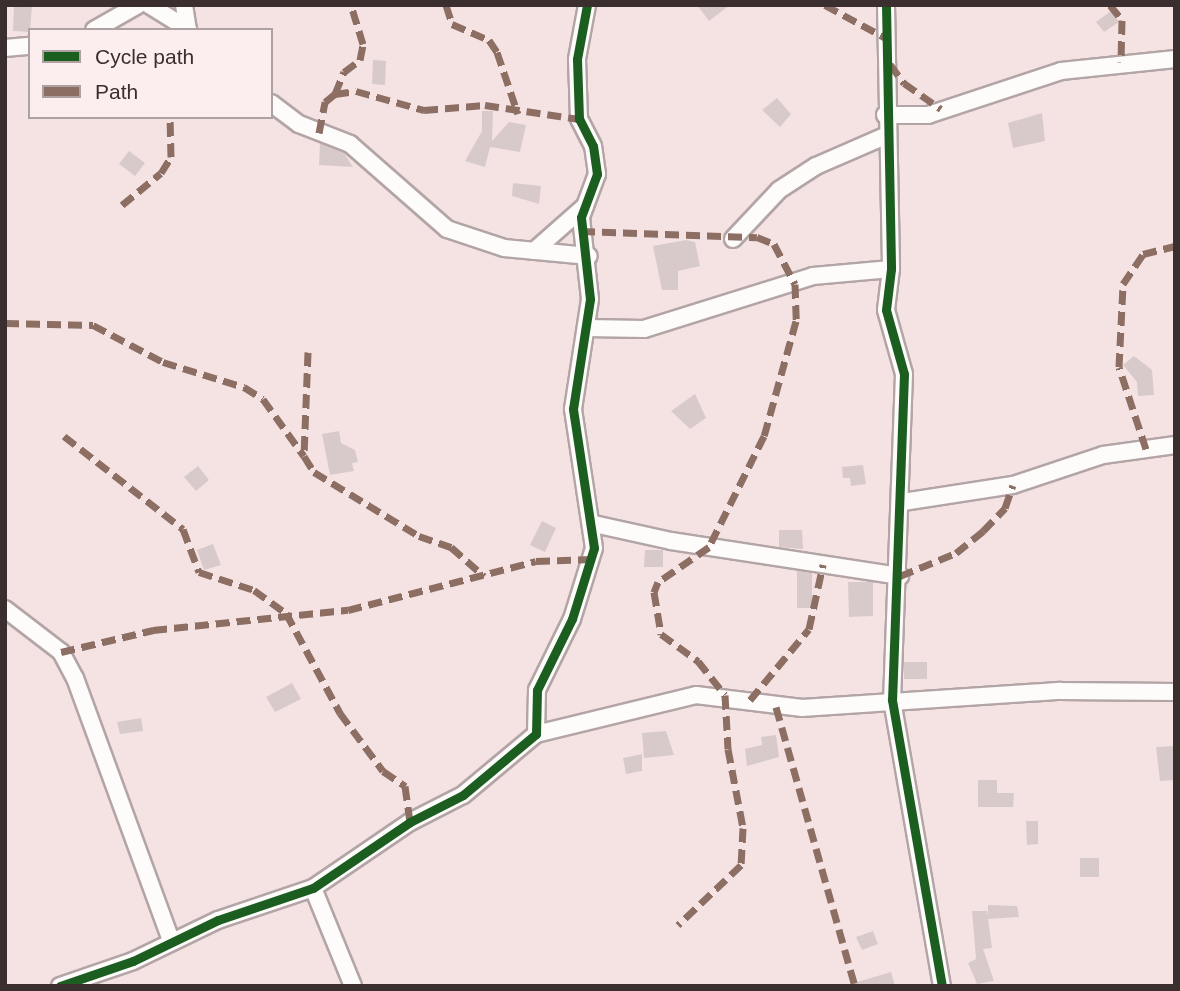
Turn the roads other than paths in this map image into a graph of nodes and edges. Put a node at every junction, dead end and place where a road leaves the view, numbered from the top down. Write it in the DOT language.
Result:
graph roads {
  1 [pos="138,5"];
  2 [pos="149,5"];
  3 [pos="184,5"];
  4 [pos="587,5"];
  5 [pos="886,5"];
  6 [pos="98,28"];
  7 [pos="186,28"];
  8 [pos="188,28"];
  9 [pos="28,46"];
  10 [pos="5,48"];
  11 [pos="1175,59"];
  12 [pos="273,104"];
  13 [pos="885,115"];
  14 [pos="885,136"];
  15 [pos="584,206"];
  16 [pos="733,239"];
  17 [pos="534,251"];
  18 [pos="589,256"];
  19 [pos="891,269"];
  20 [pos="587,328"];
  21 [pos="1175,445"];
  22 [pos="903,502"];
  23 [pos="594,524"];
  24 [pos="900,576"];
  25 [pos="5,609"];
  26 [pos="1175,692"];
  27 [pos="892,700"];
  28 [pos="865,704"];
  29 [pos="895,729"];
  30 [pos="536,734"];
  31 [pos="313,888"];
  32 [pos="171,941"];
  33 [pos="60,986"];
  34 [pos="353,986"];
  35 [pos="942,986"];
  1 -- 6 [label="street"];
  2 -- 7 [label="street"];
  3 -- 8 [label="street"];
  4 -- 15 [label="street"];
  5 -- 13 [label="street"];
  9 -- 10 [label="street"];
  11 -- 13 [label="street"];
  12 -- 17 [label="street"];
  13 -- 14 [label="street"];
  14 -- 16 [label="street"];
  14 -- 19 [label="street"];
  15 -- 17 [label="street"];
  15 -- 18 [label="street"];
  17 -- 18 [label="street"];
  18 -- 20 [label="street"];
  19 -- 20 [label="street"];
  19 -- 22 [label="street"];
  20 -- 23 [label="street"];
  21 -- 22 [label="street"];
  22 -- 24 [label="street"];
  23 -- 24 [label="street"];
  23 -- 30 [label="street"];
  24 -- 27 [label="street"];
  25 -- 32 [label="street"];
  26 -- 27 [label="street"];
  27 -- 28 [label="street"];
  27 -- 29 [label="street"];
  28 -- 29 [label="street"];
  28 -- 30 [label="street"];
  29 -- 35 [label="street"];
  30 -- 31 [label="street"];
  31 -- 32 [label="street"];
  31 -- 34 [label="street"];
  32 -- 33 [label="street"];
}
